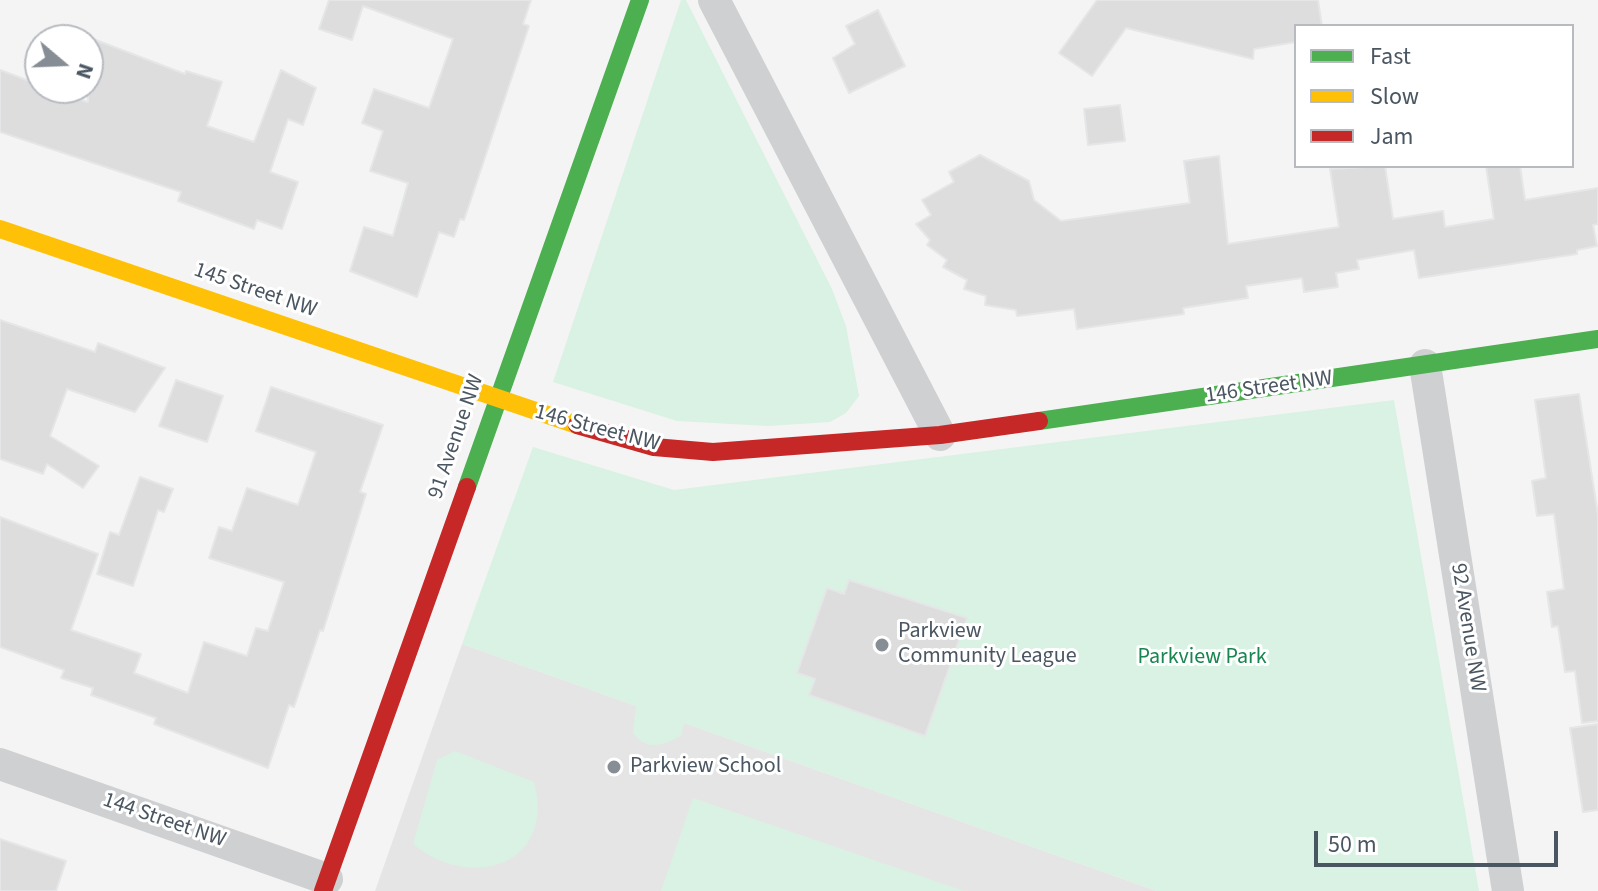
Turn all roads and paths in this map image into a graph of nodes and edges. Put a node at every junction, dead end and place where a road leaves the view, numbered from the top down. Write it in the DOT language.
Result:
graph roads {
  1 [pos="640,0"];
  2 [pos="714,0"];
  3 [pos="0,229"];
  4 [pos="1598,339"];
  5 [pos="1425,365"];
  6 [pos="495,399"];
  7 [pos="940,435"];
  8 [pos="0,764"];
  9 [pos="325,885"];
  10 [pos="1508,891"];
  1 -- 6 [label="street, 91 Avenue NW"];
  2 -- 7 [label="street"];
  3 -- 6 [label="street, 145 Street NW"];
  4 -- 5 [label="street, 146 Street NW"];
  5 -- 7 [label="street, 146 Street NW"];
  5 -- 10 [label="street, 92 Avenue NW"];
  6 -- 7 [label="street, 146 Street NW"];
  6 -- 9 [label="street, 91 Avenue NW"];
  8 -- 9 [label="street, 144 Street NW"];
}
